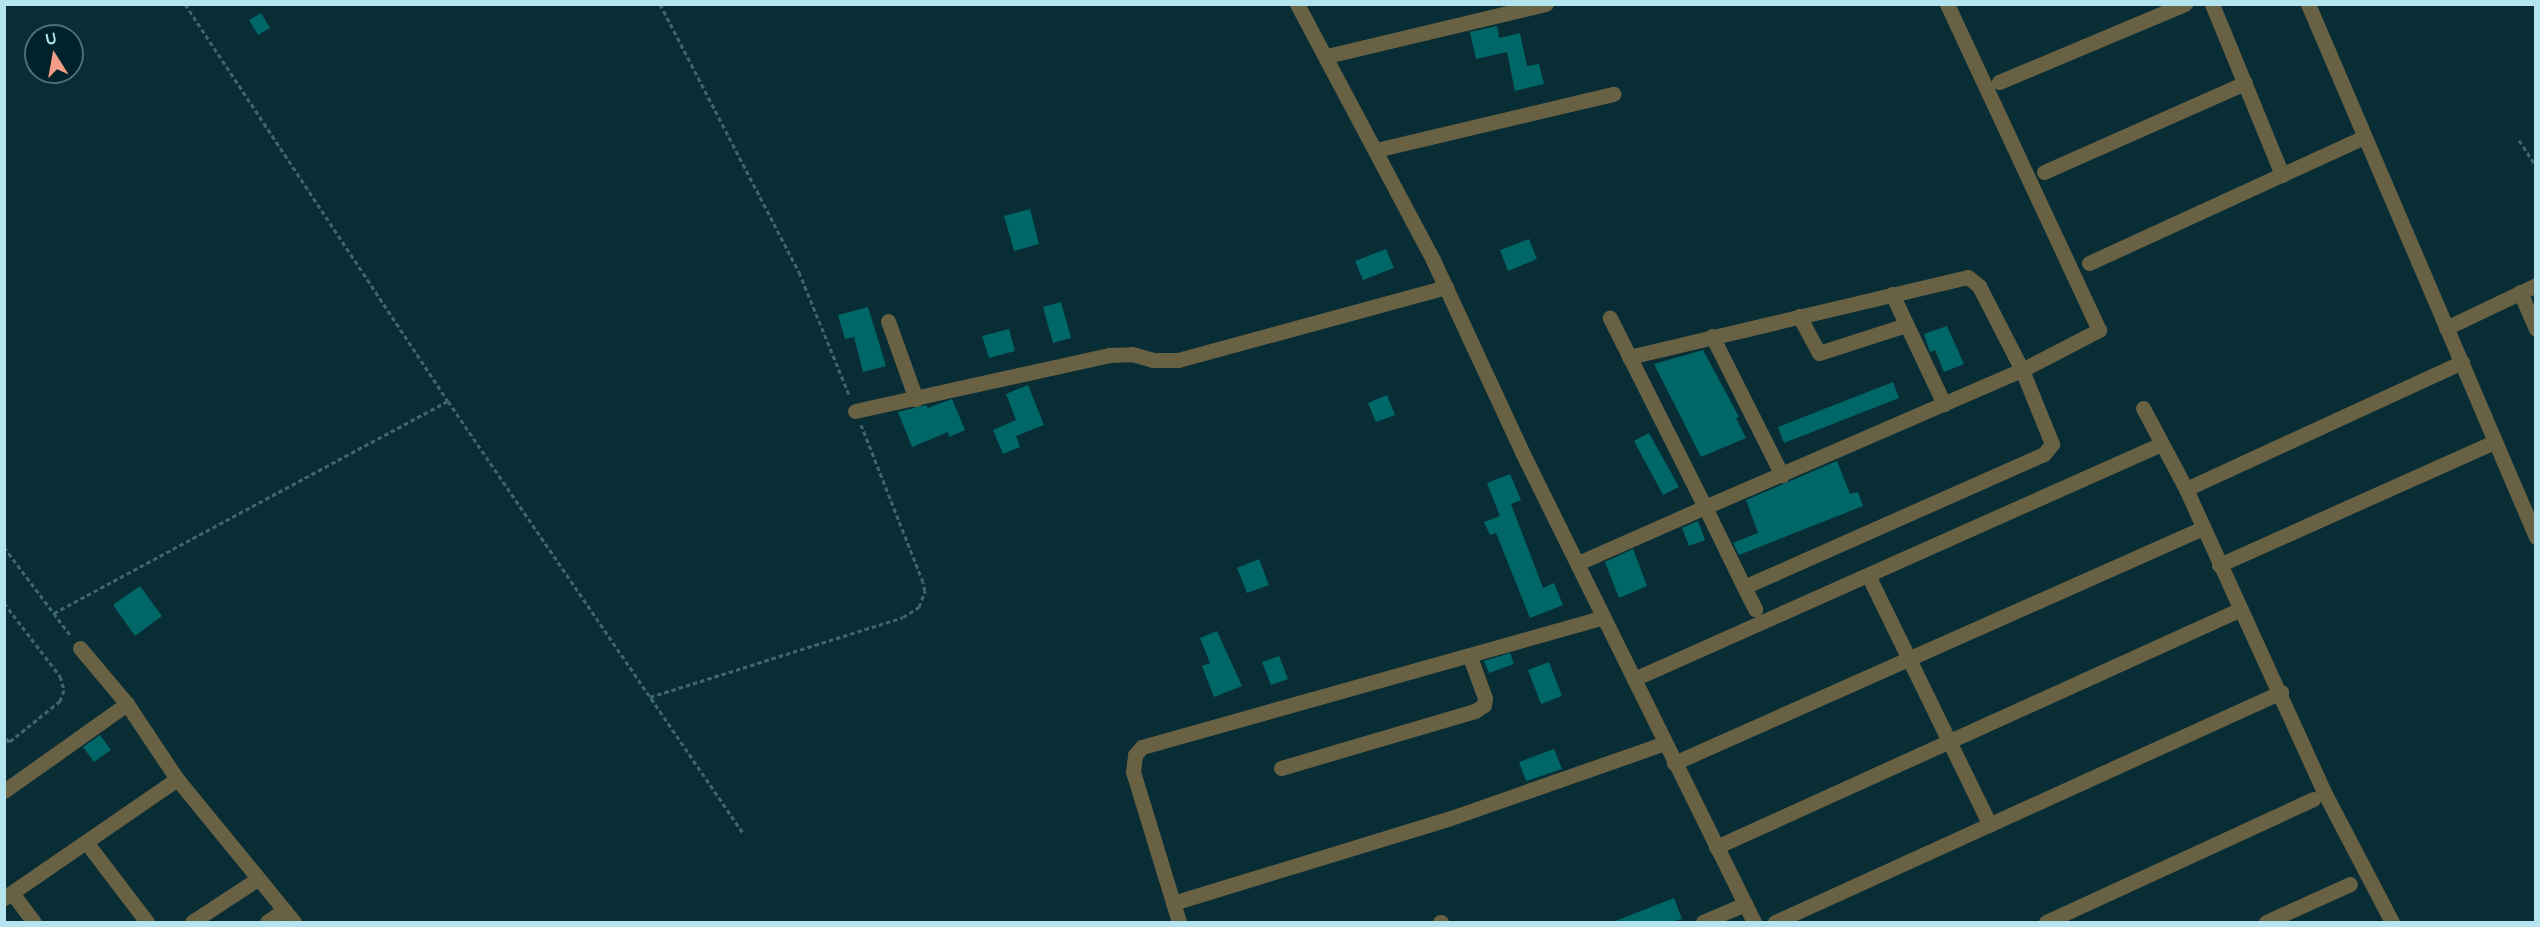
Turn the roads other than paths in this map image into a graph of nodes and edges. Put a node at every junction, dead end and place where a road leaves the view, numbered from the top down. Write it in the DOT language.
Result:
graph roads {
  1 [pos="1297,4"];
  2 [pos="1546,4"];
  3 [pos="1947,4"];
  4 [pos="2185,4"];
  5 [pos="2212,4"];
  6 [pos="2308,4"];
  7 [pos="1327,56"];
  8 [pos="1999,82"];
  9 [pos="2245,83"];
  10 [pos="1613,94"];
  11 [pos="2364,137"];
  12 [pos="1376,150"];
  13 [pos="2044,172"];
  14 [pos="2282,175"];
  15 [pos="2089,263"];
  16 [pos="2535,285"];
  17 [pos="1446,287"];
  18 [pos="2520,292"];
  19 [pos="1892,294"];
  20 [pos="1799,316"];
  21 [pos="1610,318"];
  22 [pos="888,321"];
  23 [pos="1906,325"];
  24 [pos="2446,328"];
  25 [pos="2535,329"];
  26 [pos="1712,336"];
  27 [pos="1629,357"];
  28 [pos="2462,362"];
  29 [pos="2022,370"];
  30 [pos="916,399"];
  31 [pos="1944,404"];
  32 [pos="2143,408"];
  33 [pos="855,411"];
  34 [pos="2494,442"];
  35 [pos="2161,444"];
  36 [pos="1782,475"];
  37 [pos="2186,489"];
  38 [pos="1705,507"];
  39 [pos="2203,528"];
  40 [pos="2535,537"];
  41 [pos="1578,563"];
  42 [pos="2219,565"];
  43 [pos="1868,575"];
  44 [pos="1744,587"];
  45 [pos="1755,609"];
  46 [pos="2241,609"];
  47 [pos="1603,616"];
  48 [pos="80,648"];
  49 [pos="1470,657"];
  50 [pos="1908,659"];
  51 [pos="1634,679"];
  52 [pos="2281,692"];
  53 [pos="127,704"];
  54 [pos="1949,741"];
  55 [pos="1665,743"];
  56 [pos="1674,763"];
  57 [pos="1281,768"];
  58 [pos="177,779"];
  59 [pos="4,791"];
  60 [pos="2313,799"];
  61 [pos="1990,825"];
  62 [pos="86,842"];
  63 [pos="1716,847"];
  64 [pos="256,880"];
  65 [pos="2350,884"];
  66 [pos="8,896"];
  67 [pos="1180,901"];
  68 [pos="1745,904"];
  69 [pos="284,910"];
  70 [pos="34,922"];
  71 [pos="147,922"];
  72 [pos="192,922"];
  73 [pos="267,922"];
  74 [pos="294,922"];
  75 [pos="1179,922"];
  76 [pos="1703,922"];
  77 [pos="1755,922"];
  78 [pos="1775,922"];
  79 [pos="2046,922"];
  80 [pos="2266,922"];
  81 [pos="2392,922"];
  1 -- 7 [label="street"];
  2 -- 7 [label="street"];
  3 -- 29 [label="street"];
  4 -- 8 [label="street"];
  5 -- 9 [label="street"];
  6 -- 11 [label="street"];
  7 -- 12 [label="street"];
  9 -- 13 [label="street"];
  9 -- 14 [label="street"];
  10 -- 12 [label="street"];
  11 -- 14 [label="street"];
  11 -- 24 [label="street"];
  12 -- 17 [label="street"];
  14 -- 15 [label="street"];
  16 -- 18 [label="street"];
  17 -- 30 [label="street"];
  17 -- 41 [label="street"];
  18 -- 24 [label="street"];
  18 -- 25 [label="street"];
  19 -- 20 [label="street"];
  19 -- 23 [label="street"];
  19 -- 29 [label="street"];
  20 -- 23 [label="street"];
  20 -- 26 [label="street"];
  21 -- 27 [label="street"];
  22 -- 30 [label="street"];
  23 -- 31 [label="street"];
  24 -- 28 [label="street"];
  26 -- 27 [label="street"];
  26 -- 36 [label="street"];
  27 -- 38 [label="street"];
  28 -- 34 [label="street"];
  28 -- 37 [label="street"];
  29 -- 31 [label="street"];
  29 -- 44 [label="street"];
  30 -- 33 [label="street"];
  31 -- 36 [label="street"];
  32 -- 35 [label="street"];
  34 -- 40 [label="street"];
  34 -- 42 [label="street"];
  35 -- 37 [label="street"];
  35 -- 43 [label="street"];
  36 -- 38 [label="street"];
  37 -- 39 [label="street"];
  38 -- 41 [label="street"];
  38 -- 44 [label="street"];
  39 -- 42 [label="street"];
  39 -- 50 [label="street"];
  41 -- 47 [label="street"];
  42 -- 46 [label="street"];
  43 -- 50 [label="street"];
  43 -- 51 [label="street"];
  44 -- 45 [label="street"];
  46 -- 52 [label="street"];
  46 -- 54 [label="street"];
  47 -- 49 [label="street"];
  47 -- 51 [label="street"];
  48 -- 53 [label="street"];
  49 -- 57 [label="street"];
  49 -- 67 [label="street"];
  50 -- 54 [label="street"];
  50 -- 56 [label="street"];
  51 -- 55 [label="street"];
  52 -- 61 [label="street"];
  52 -- 81 [label="street"];
  53 -- 58 [label="street"];
  53 -- 59 [label="street"];
  54 -- 61 [label="street"];
  54 -- 63 [label="street"];
  55 -- 56 [label="street"];
  55 -- 67 [label="street"];
  56 -- 63 [label="street"];
  58 -- 62 [label="street"];
  58 -- 64 [label="street"];
  60 -- 79 [label="street"];
  61 -- 78 [label="street"];
  62 -- 66 [label="street"];
  62 -- 71 [label="street"];
  63 -- 68 [label="street"];
  64 -- 69 [label="street"];
  64 -- 72 [label="street"];
  65 -- 80 [label="street"];
  66 -- 70 [label="street"];
  67 -- 75 [label="street"];
  68 -- 76 [label="street"];
  68 -- 77 [label="street"];
  69 -- 73 [label="street"];
  69 -- 74 [label="street"];
}
